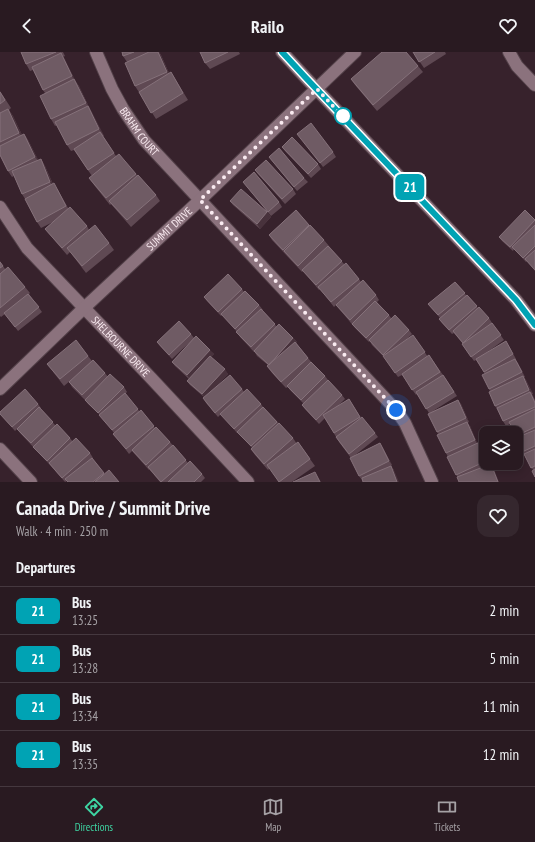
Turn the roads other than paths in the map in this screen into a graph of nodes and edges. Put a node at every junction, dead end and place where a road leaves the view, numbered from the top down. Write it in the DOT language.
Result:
graph roads {
  1 [pos="96,52"];
  2 [pos="282,52"];
  3 [pos="355,52"];
  4 [pos="510,52"];
  5 [pos="535,86"];
  6 [pos="317,89"];
  7 [pos="200,200"];
  8 [pos="0,207"];
  9 [pos="84,308"];
  10 [pos="535,324"];
  11 [pos="0,388"];
  12 [pos="0,449"];
  13 [pos="31,482"];
  14 [pos="248,482"];
  15 [pos="432,482"];
  1 -- 7 [label="street, BRAHM COURT"];
  2 -- 6 [label="street"];
  3 -- 6 [label="street, SUMMIT DRIVE"];
  4 -- 5 [label="street"];
  6 -- 7 [label="street, SUMMIT DRIVE"];
  6 -- 10 [label="street"];
  7 -- 9 [label="street, SUMMIT DRIVE"];
  7 -- 15 [label="street, BRAHM COURT"];
  8 -- 9 [label="street, SHELBOURNE DRIVE"];
  9 -- 11 [label="street, SUMMIT DRIVE"];
  9 -- 14 [label="street, SHELBOURNE DRIVE"];
  12 -- 13 [label="street"];
}
